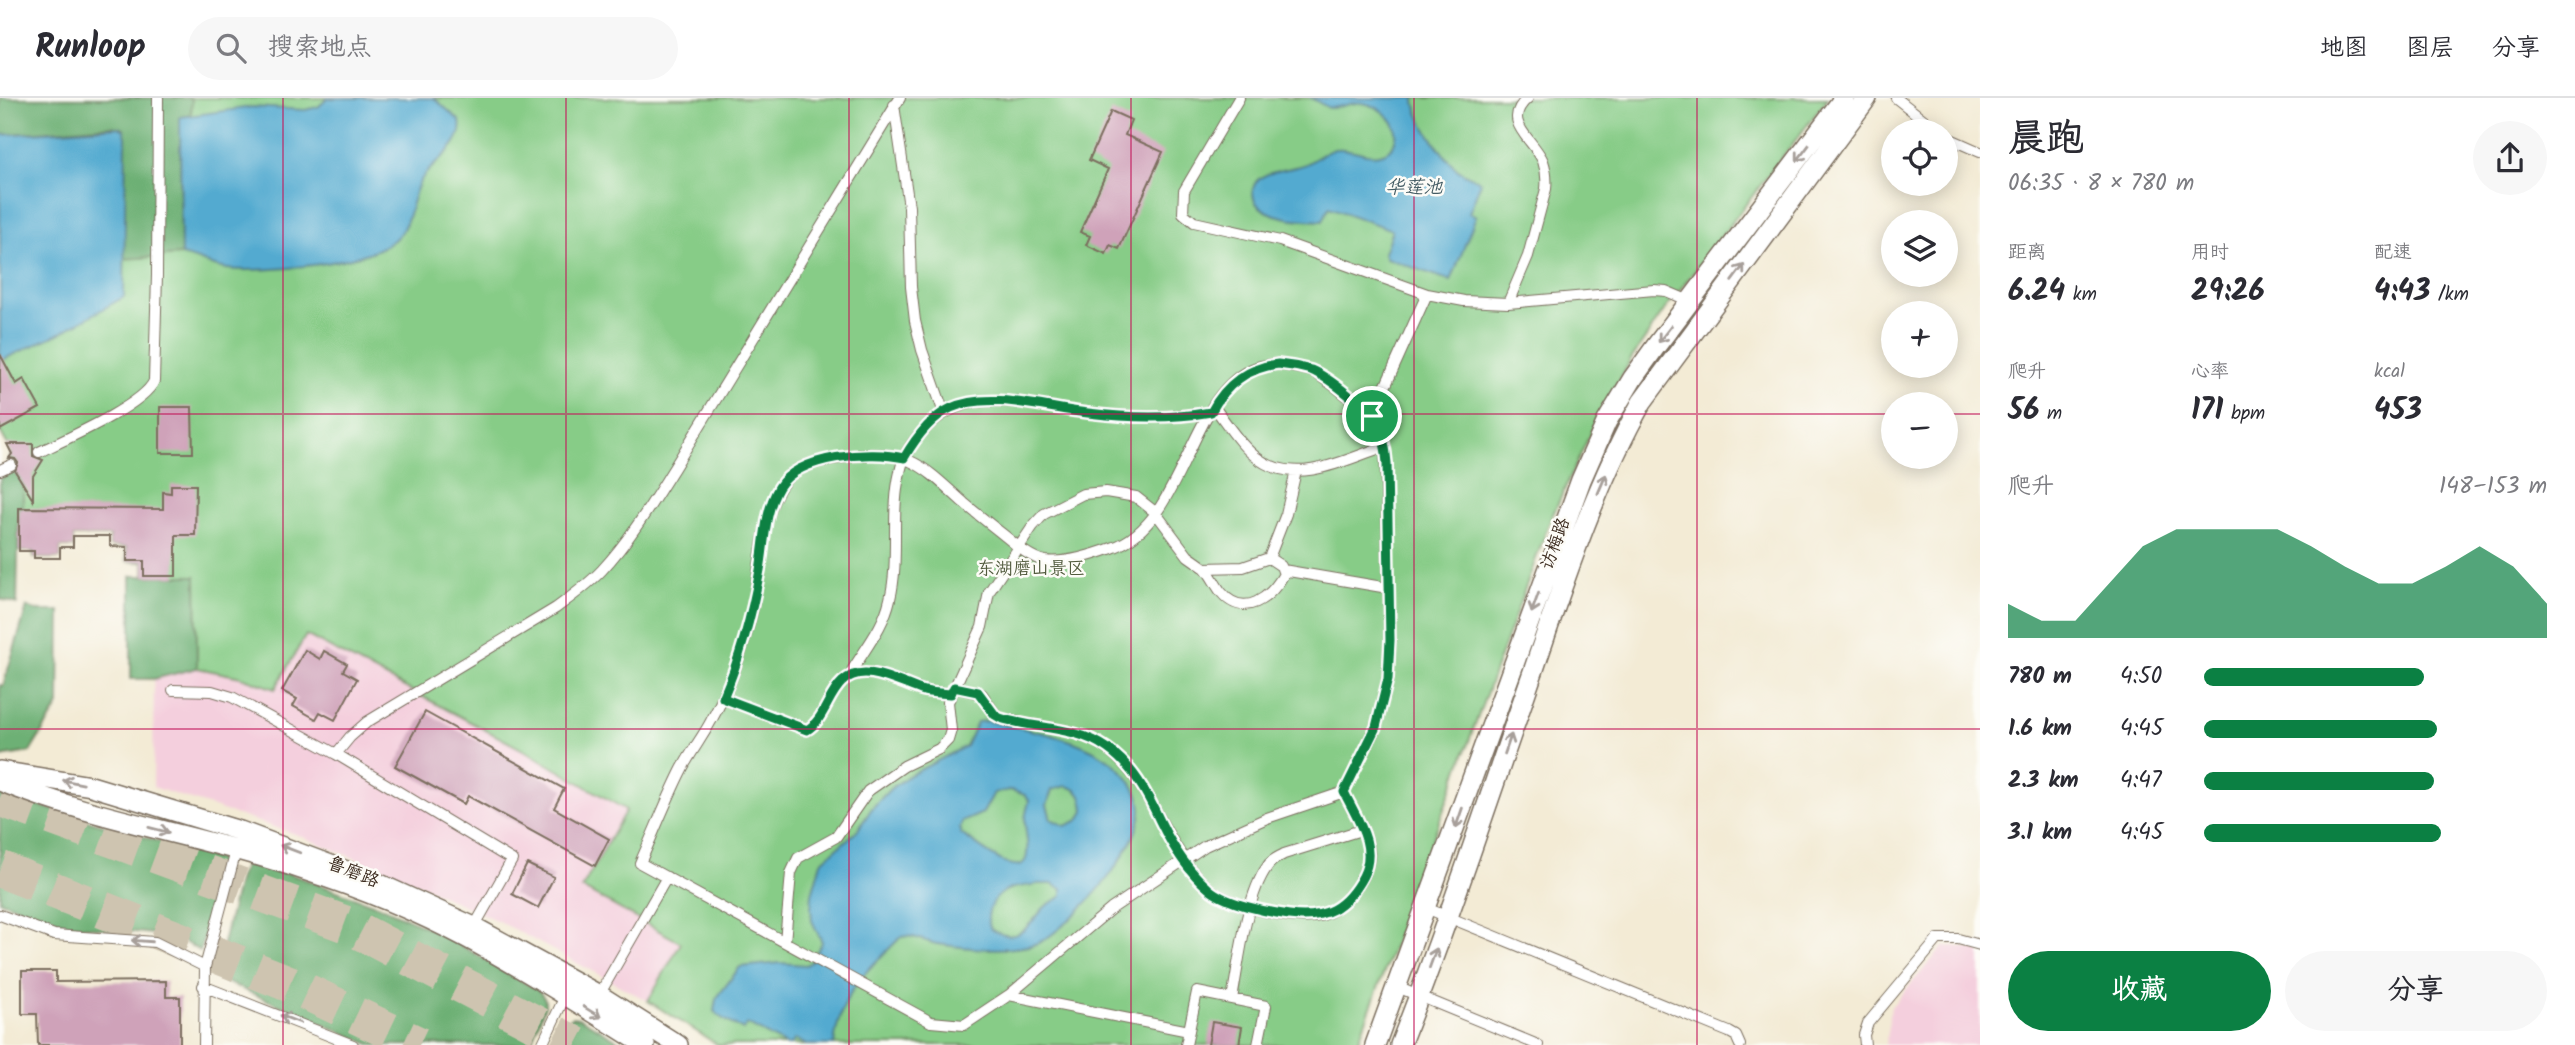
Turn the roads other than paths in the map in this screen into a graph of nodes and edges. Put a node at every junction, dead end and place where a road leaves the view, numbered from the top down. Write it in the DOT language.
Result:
graph roads {
  1 [pos="158,98"];
  2 [pos="1239,98"];
  3 [pos="1528,98"];
  4 [pos="1844,98"];
  5 [pos="1867,98"];
  6 [pos="1896,98"];
  7 [pos="896,101"];
  8 [pos="1923,119"];
  9 [pos="1958,142"];
  10 [pos="1980,152"];
  11 [pos="1427,294"];
  12 [pos="1690,301"];
  13 [pos="1508,303"];
  14 [pos="1707,313"];
  15 [pos="1212,410"];
  16 [pos="944,413"];
  17 [pos="1372,416"];
  18 [pos="1385,446"];
  19 [pos="39,452"];
  20 [pos="904,458"];
  21 [pos="11,465"];
  22 [pos="0,470"];
  23 [pos="1296,471"];
  24 [pos="1155,512"];
  25 [pos="1565,520"];
  26 [pos="1584,527"];
  27 [pos="1019,548"];
  28 [pos="1269,558"];
  29 [pos="1205,568"];
  30 [pos="1224,568"];
  31 [pos="1283,570"];
  32 [pos="1215,580"];
  33 [pos="1388,587"];
  34 [pos="852,676"];
  35 [pos="173,690"];
  36 [pos="953,690"];
  37 [pos="723,698"];
  38 [pos="336,754"];
  39 [pos="0,771"];
  40 [pos="0,781"];
  41 [pos="1344,792"];
  42 [pos="1362,830"];
  43 [pos="238,840"];
  44 [pos="1183,859"];
  45 [pos="667,877"];
  46 [pos="1251,906"];
  47 [pos="1426,908"];
  48 [pos="0,915"];
  49 [pos="1448,916"];
  50 [pos="474,927"];
  51 [pos="785,942"];
  52 [pos="1980,945"];
  53 [pos="205,967"];
  54 [pos="203,986"];
  55 [pos="1397,987"];
  56 [pos="569,988"];
  57 [pos="598,995"];
  58 [pos="1009,995"];
  59 [pos="1419,996"];
  60 [pos="1232,999"];
  61 [pos="1189,1031"];
  62 [pos="204,1045"];
  63 [pos="353,1045"];
  64 [pos="542,1045"];
  65 [pos="645,1045"];
  66 [pos="678,1045"];
  67 [pos="1186,1045"];
  68 [pos="1258,1045"];
  69 [pos="1375,1045"];
  70 [pos="1400,1045"];
  71 [pos="1538,1045"];
  72 [pos="1740,1045"];
  73 [pos="1865,1045"];
  1 -- 19 [label="lane"];
  2 -- 11 [label="lane"];
  3 -- 13 [label="lane"];
  4 -- 12 [label="street, 访梅路, one-way"];
  14 -- 5 [label="street, 访梅路, one-way"];
  6 -- 8 [label="lane"];
  7 -- 16 [label="lane"];
  7 -- 38 [label="lane"];
  9 -- 10 [label="lane"];
  11 -- 13 [label="lane"];
  11 -- 17 [label="lane"];
  12 -- 13 [label="lane"];
  12 -- 14 [label="lane"];
  12 -- 25 [label="street, 访梅路, one-way"];
  26 -- 14 [label="street, 访梅路, one-way"];
  15 -- 16 [label="lane"];
  15 -- 17 [label="lane"];
  15 -- 23 [label="lane"];
  15 -- 24 [label="lane"];
  16 -- 20 [label="lane"];
  17 -- 18 [label="lane"];
  18 -- 23 [label="lane"];
  18 -- 33 [label="lane"];
  20 -- 27 [label="lane"];
  20 -- 34 [label="lane"];
  20 -- 37 [label="lane"];
  21 -- 22 [label="lane"];
  23 -- 28 [label="lane"];
  24 -- 27 [label="lane"];
  24 -- 27 [label="lane"];
  24 -- 29 [label="lane"];
  25 -- 26 [label="street"];
  25 -- 47 [label="street, 访梅路, one-way"];
  49 -- 26 [label="street, 访梅路, one-way"];
  27 -- 36 [label="lane"];
  28 -- 30 [label="lane"];
  28 -- 31 [label="lane"];
  29 -- 30 [label="lane"];
  29 -- 32 [label="lane"];
  30 -- 32 [label="lane"];
  31 -- 32 [label="lane"];
  31 -- 33 [label="lane"];
  33 -- 41 [label="lane"];
  34 -- 36 [label="lane"];
  34 -- 37 [label="lane"];
  35 -- 38 [label="lane"];
  36 -- 44 [label="lane"];
  36 -- 51 [label="lane"];
  37 -- 45 [label="lane"];
  38 -- 50 [label="lane"];
  43 -- 39 [label="street, 鲁磨路, one-way"];
  40 -- 43 [label="street, one-way"];
  41 -- 42 [label="lane"];
  41 -- 44 [label="lane"];
  42 -- 46 [label="lane"];
  42 -- 46 [label="lane"];
  50 -- 43 [label="street, 鲁磨路, one-way"];
  43 -- 53 [label="lane"];
  43 -- 56 [label="street"];
  44 -- 46 [label="lane"];
  44 -- 58 [label="lane"];
  45 -- 51 [label="lane"];
  45 -- 57 [label="lane"];
  46 -- 60 [label="lane"];
  47 -- 49 [label="lane"];
  47 -- 55 [label="street, 访梅路"];
  53 -- 48 [label="lane, one-way"];
  59 -- 49 [label="street, 访梅路, one-way"];
  49 -- 72 [label="lane"];
  50 -- 56 [label="street, 鲁磨路"];
  51 -- 58 [label="lane"];
  52 -- 73 [label="lane"];
  53 -- 54 [label="lane"];
  54 -- 62 [label="lane"];
  63 -- 54 [label="lane, one-way"];
  55 -- 59 [label="lane"];
  55 -- 69 [label="street, 访梅路"];
  56 -- 57 [label="street, 鲁磨路"];
  56 -- 64 [label="lane"];
  56 -- 65 [label="street, one-way"];
  57 -- 66 [label="street, 鲁磨路"];
  58 -- 61 [label="lane"];
  59 -- 70 [label="street, 访梅路"];
  59 -- 71 [label="lane"];
  60 -- 61 [label="lane"];
  60 -- 68 [label="lane"];
  61 -- 67 [label="lane"];
}
